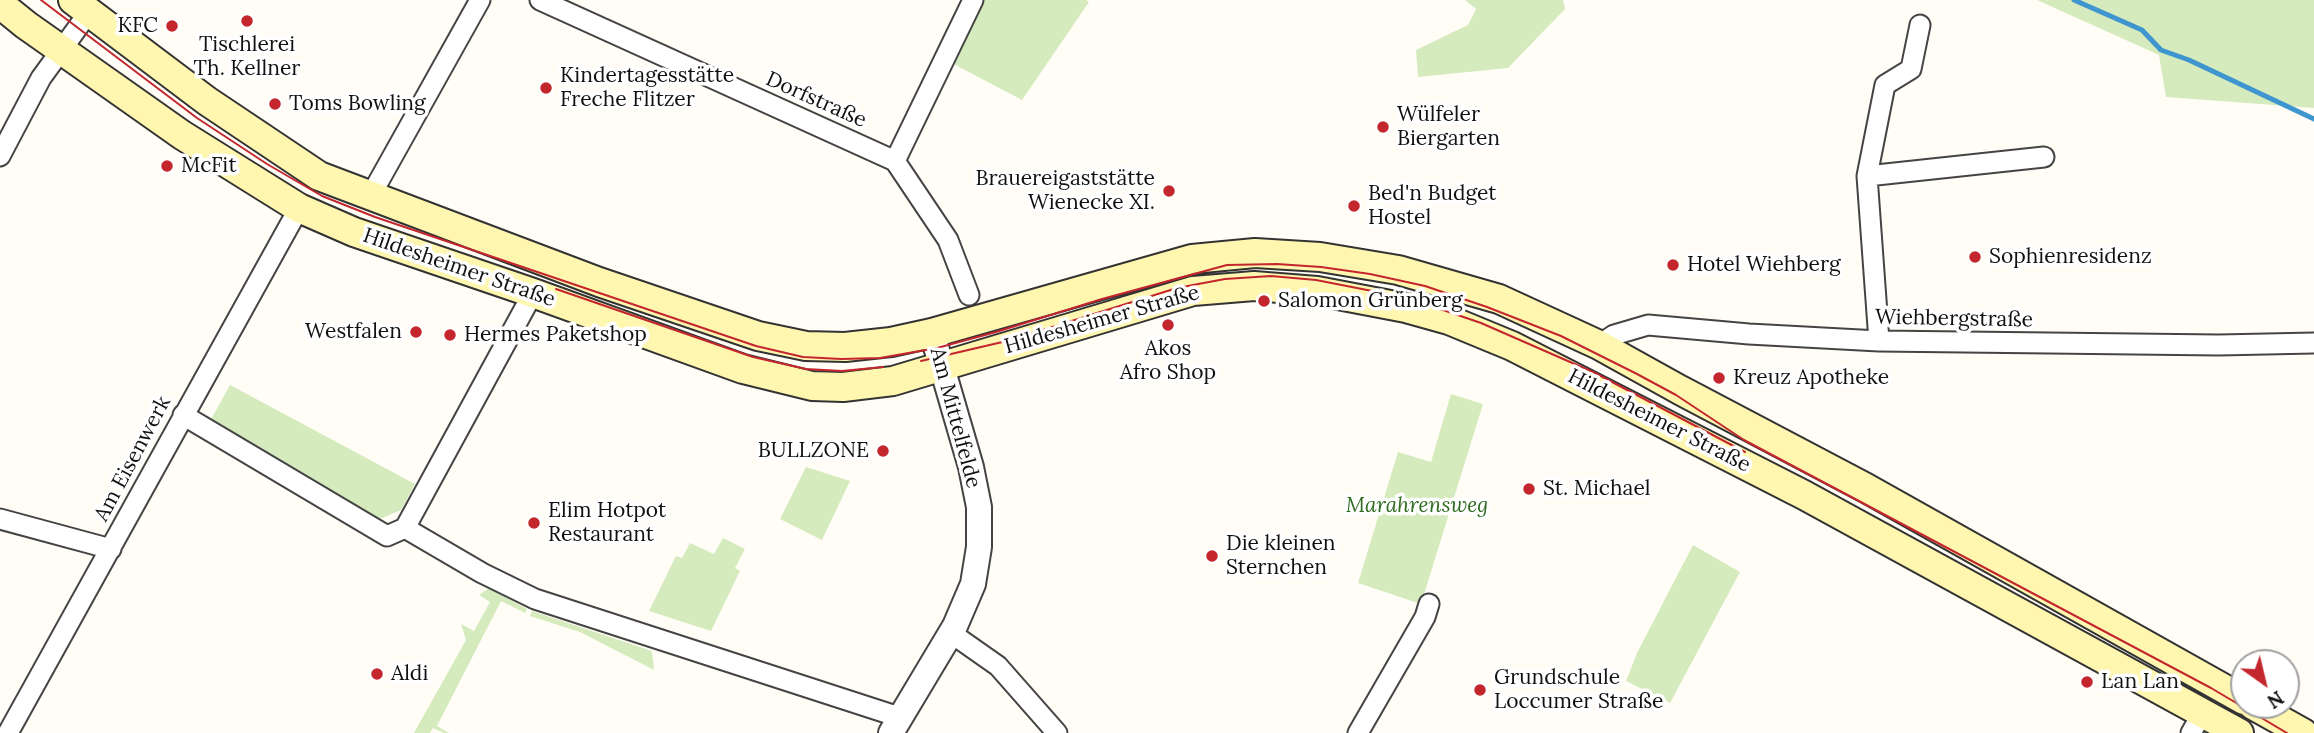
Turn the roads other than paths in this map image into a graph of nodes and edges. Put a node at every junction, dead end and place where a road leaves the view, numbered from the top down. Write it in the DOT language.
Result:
graph roads {
  1 [pos="480,0"];
  2 [pos="540,0"];
  3 [pos="972,0"];
  4 [pos="0,4"];
  5 [pos="86,4"];
  6 [pos="1920,25"];
  7 [pos="61,50"];
  8 [pos="0,156"];
  9 [pos="2044,157"];
  10 [pos="895,161"];
  11 [pos="1867,176"];
  12 [pos="371,195"];
  13 [pos="299,208"];
  14 [pos="533,293"];
  15 [pos="969,295"];
  16 [pos="932,332"];
  17 [pos="1879,341"];
  18 [pos="2314,343"];
  19 [pos="1599,345"];
  20 [pos="942,366"];
  21 [pos="183,415"];
  22 [pos="0,519"];
  23 [pos="405,528"];
  24 [pos="111,549"];
  25 [pos="1429,604"];
  26 [pos="951,633"];
  27 [pos="2230,692"];
  28 [pos="2278,719"];
  29 [pos="2197,722"];
  30 [pos="895,725"];
  31 [pos="1056,732"];
  32 [pos="8,733"];
  33 [pos="1358,733"];
  34 [pos="2239,733"];
  35 [pos="2303,733"];
  1 -- 12 [label="street"];
  2 -- 10 [label="street, Dorfstraße"];
  3 -- 10 [label="street"];
  4 -- 7 [label="main road, Hildesheimer Straße"];
  5 -- 7 [label="street"];
  5 -- 12 [label="main road, Hildesheimer Straße"];
  6 -- 11 [label="street"];
  7 -- 8 [label="street"];
  7 -- 13 [label="main road, Hildesheimer Straße"];
  9 -- 11 [label="street"];
  10 -- 15 [label="street"];
  11 -- 17 [label="street"];
  12 -- 16 [label="main road, Hildesheimer Straße"];
  13 -- 14 [label="main road, Hildesheimer Straße"];
  13 -- 21 [label="street, Am Eisenwerk"];
  14 -- 20 [label="main road, Hildesheimer Straße"];
  14 -- 23 [label="street"];
  16 -- 19 [label="main road, Hildesheimer Straße"];
  16 -- 20 [label="street, Am Mittelfelde"];
  17 -- 18 [label="street, Wiehbergstraße"];
  17 -- 19 [label="street, Wiehbergstraße"];
  19 -- 27 [label="main road, Hildesheimer Straße"];
  20 -- 26 [label="street, Am Mittelfelde"];
  20 -- 29 [label="main road, Hildesheimer Straße"];
  21 -- 23 [label="street"];
  21 -- 24 [label="street, Am Eisenwerk"];
  22 -- 24 [label="street"];
  23 -- 30 [label="street"];
  24 -- 32 [label="street, Am Eisenwerk"];
  25 -- 33 [label="street"];
  26 -- 30 [label="street, Am Mittelfelde"];
  26 -- 31 [label="street"];
  28 -- 35 [label="main road"];
  29 -- 34 [label="main road, Hildesheimer Straße"];
}
